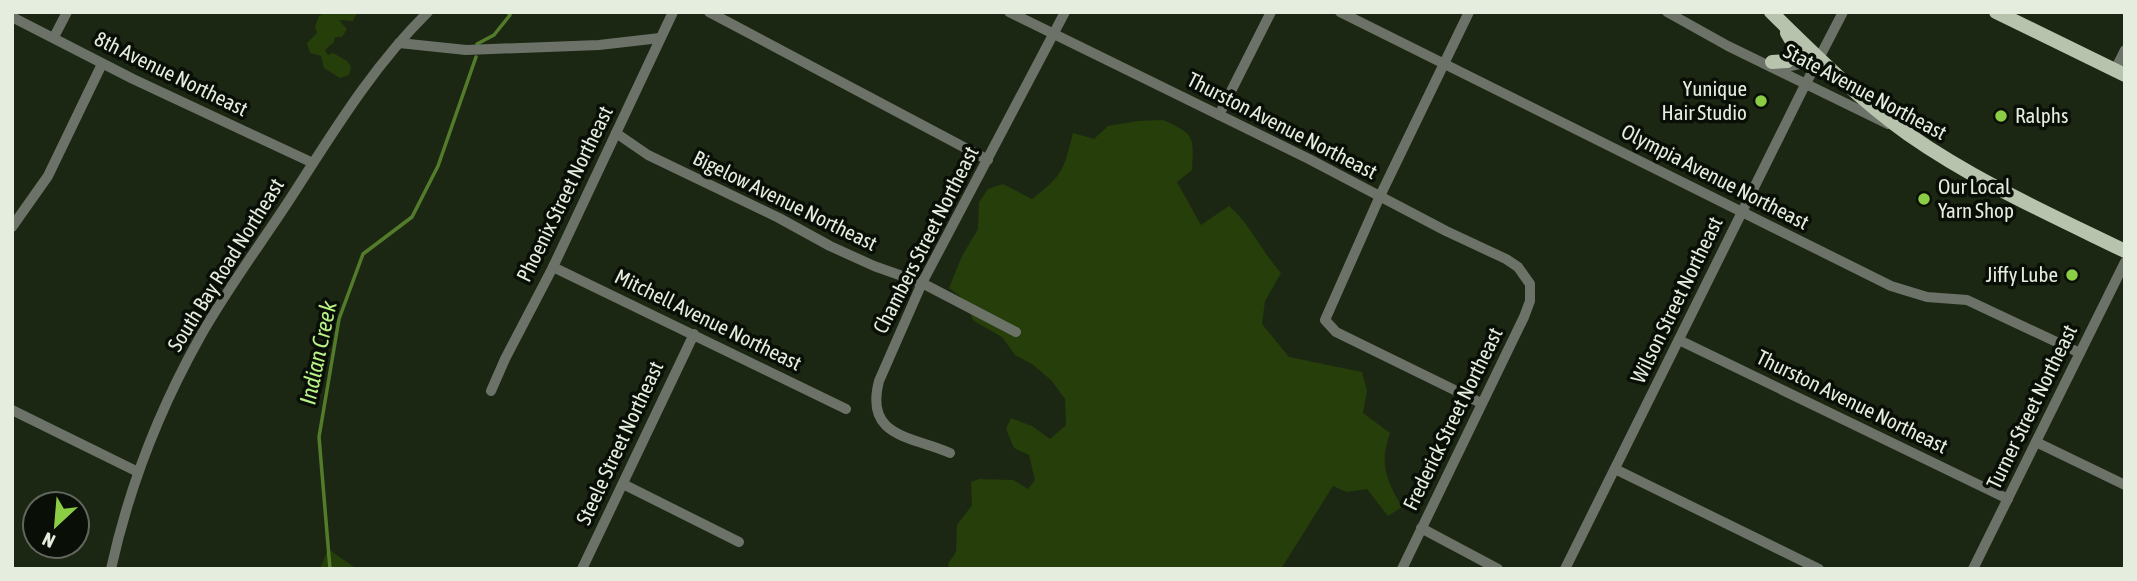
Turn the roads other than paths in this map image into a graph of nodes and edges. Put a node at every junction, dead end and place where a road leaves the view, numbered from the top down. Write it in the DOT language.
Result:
graph roads {
  1 [pos="66,12"];
  2 [pos="428,12"];
  3 [pos="673,12"];
  4 [pos="709,12"];
  5 [pos="1009,12"];
  6 [pos="1065,12"];
  7 [pos="1270,12"];
  8 [pos="1340,12"];
  9 [pos="1469,12"];
  10 [pos="1667,12"];
  11 [pos="1771,12"];
  12 [pos="1843,12"];
  13 [pos="1996,12"];
  14 [pos="12,17"];
  15 [pos="1698,28"];
  16 [pos="1054,35"];
  17 [pos="54,37"];
  18 [pos="660,38"];
  19 [pos="399,43"];
  20 [pos="2125,50"];
  21 [pos="1819,60"];
  22 [pos="1772,62"];
  23 [pos="102,64"];
  24 [pos="1444,64"];
  25 [pos="2120,73"];
  26 [pos="1805,84"];
  27 [pos="1219,115"];
  28 [pos="616,133"];
  29 [pos="1906,133"];
  30 [pos="988,160"];
  31 [pos="313,163"];
  32 [pos="1380,196"];
  33 [pos="1742,212"];
  34 [pos="12,227"];
  35 [pos="2125,251"];
  36 [pos="2125,262"];
  37 [pos="553,267"];
  38 [pos="922,283"];
  39 [pos="1530,284"];
  40 [pos="1016,332"];
  41 [pos="694,334"];
  42 [pos="1679,340"];
  43 [pos="2080,353"];
  44 [pos="491,391"];
  45 [pos="1481,403"];
  46 [pos="846,409"];
  47 [pos="12,410"];
  48 [pos="2036,442"];
  49 [pos="950,453"];
  50 [pos="1615,469"];
  51 [pos="138,472"];
  52 [pos="623,484"];
  53 [pos="2125,485"];
  54 [pos="2008,499"];
  55 [pos="1422,528"];
  56 [pos="738,542"];
  57 [pos="111,569"];
  58 [pos="582,569"];
  59 [pos="1402,569"];
  60 [pos="1498,569"];
  61 [pos="1565,569"];
  62 [pos="1819,569"];
  63 [pos="1973,569"];
  1 -- 17 [label="street"];
  2 -- 19 [label="street, South Bay Road Northeast"];
  3 -- 18 [label="street, Phoenix Street Northeast"];
  4 -- 30 [label="street"];
  5 -- 16 [label="street, Thurston Avenue Northeast"];
  6 -- 16 [label="street, Chambers Street Northeast"];
  7 -- 27 [label="street"];
  8 -- 24 [label="street, Olympia Avenue Northeast"];
  9 -- 24 [label="street"];
  10 -- 15 [label="street, State Avenue Northeast"];
  11 -- 21 [label="main road"];
  11 -- 22 [label="main road"];
  12 -- 21 [label="street, Wilson Street Northeast"];
  13 -- 25 [label="main road"];
  14 -- 17 [label="street, 8th Avenue Northeast"];
  15 -- 22 [label="street, State Avenue Northeast"];
  15 -- 26 [label="street, State Avenue Northeast"];
  16 -- 27 [label="street, Thurston Avenue Northeast"];
  16 -- 30 [label="street, Chambers Street Northeast"];
  17 -- 23 [label="street, 8th Avenue Northeast"];
  18 -- 19 [label="street"];
  18 -- 28 [label="street, Phoenix Street Northeast"];
  19 -- 31 [label="street, South Bay Road Northeast"];
  20 -- 25 [label="street"];
  21 -- 22 [label="street"];
  21 -- 26 [label="street, Wilson Street Northeast"];
  21 -- 29 [label="main road"];
  23 -- 31 [label="street, 8th Avenue Northeast"];
  23 -- 34 [label="street"];
  24 -- 32 [label="street"];
  24 -- 33 [label="street, Olympia Avenue Northeast"];
  26 -- 29 [label="street, State Avenue Northeast"];
  26 -- 33 [label="street, Wilson Street Northeast"];
  27 -- 32 [label="street, Thurston Avenue Northeast"];
  28 -- 37 [label="street, Phoenix Street Northeast"];
  28 -- 38 [label="street, Bigelow Avenue Northeast"];
  29 -- 35 [label="main road, State Avenue Northeast"];
  30 -- 38 [label="street, Chambers Street Northeast"];
  31 -- 51 [label="street, South Bay Road Northeast"];
  32 -- 39 [label="street, Thurston Avenue Northeast"];
  32 -- 45 [label="street"];
  33 -- 42 [label="street, Wilson Street Northeast"];
  33 -- 43 [label="street, Olympia Avenue Northeast"];
  36 -- 43 [label="street, Turner Street Northeast"];
  37 -- 41 [label="street, Mitchell Avenue Northeast"];
  37 -- 44 [label="street, Phoenix Street Northeast"];
  38 -- 40 [label="street, Bigelow Avenue Northeast"];
  38 -- 49 [label="street, Chambers Street Northeast"];
  39 -- 45 [label="street, Frederick Street Northeast"];
  41 -- 46 [label="street, Mitchell Avenue Northeast"];
  41 -- 52 [label="street, Steele Street Northeast"];
  42 -- 50 [label="street, Wilson Street Northeast"];
  42 -- 54 [label="street, Thurston Avenue Northeast"];
  43 -- 48 [label="street, Turner Street Northeast"];
  45 -- 55 [label="street, Frederick Street Northeast"];
  47 -- 51 [label="street"];
  48 -- 53 [label="street"];
  48 -- 54 [label="street, Turner Street Northeast"];
  50 -- 61 [label="street, Wilson Street Northeast"];
  50 -- 62 [label="street"];
  51 -- 57 [label="street, South Bay Road Northeast"];
  52 -- 56 [label="street"];
  52 -- 58 [label="street, Steele Street Northeast"];
  54 -- 63 [label="street, Turner Street Northeast"];
  55 -- 59 [label="street, Frederick Street Northeast"];
  55 -- 60 [label="street"];
}
